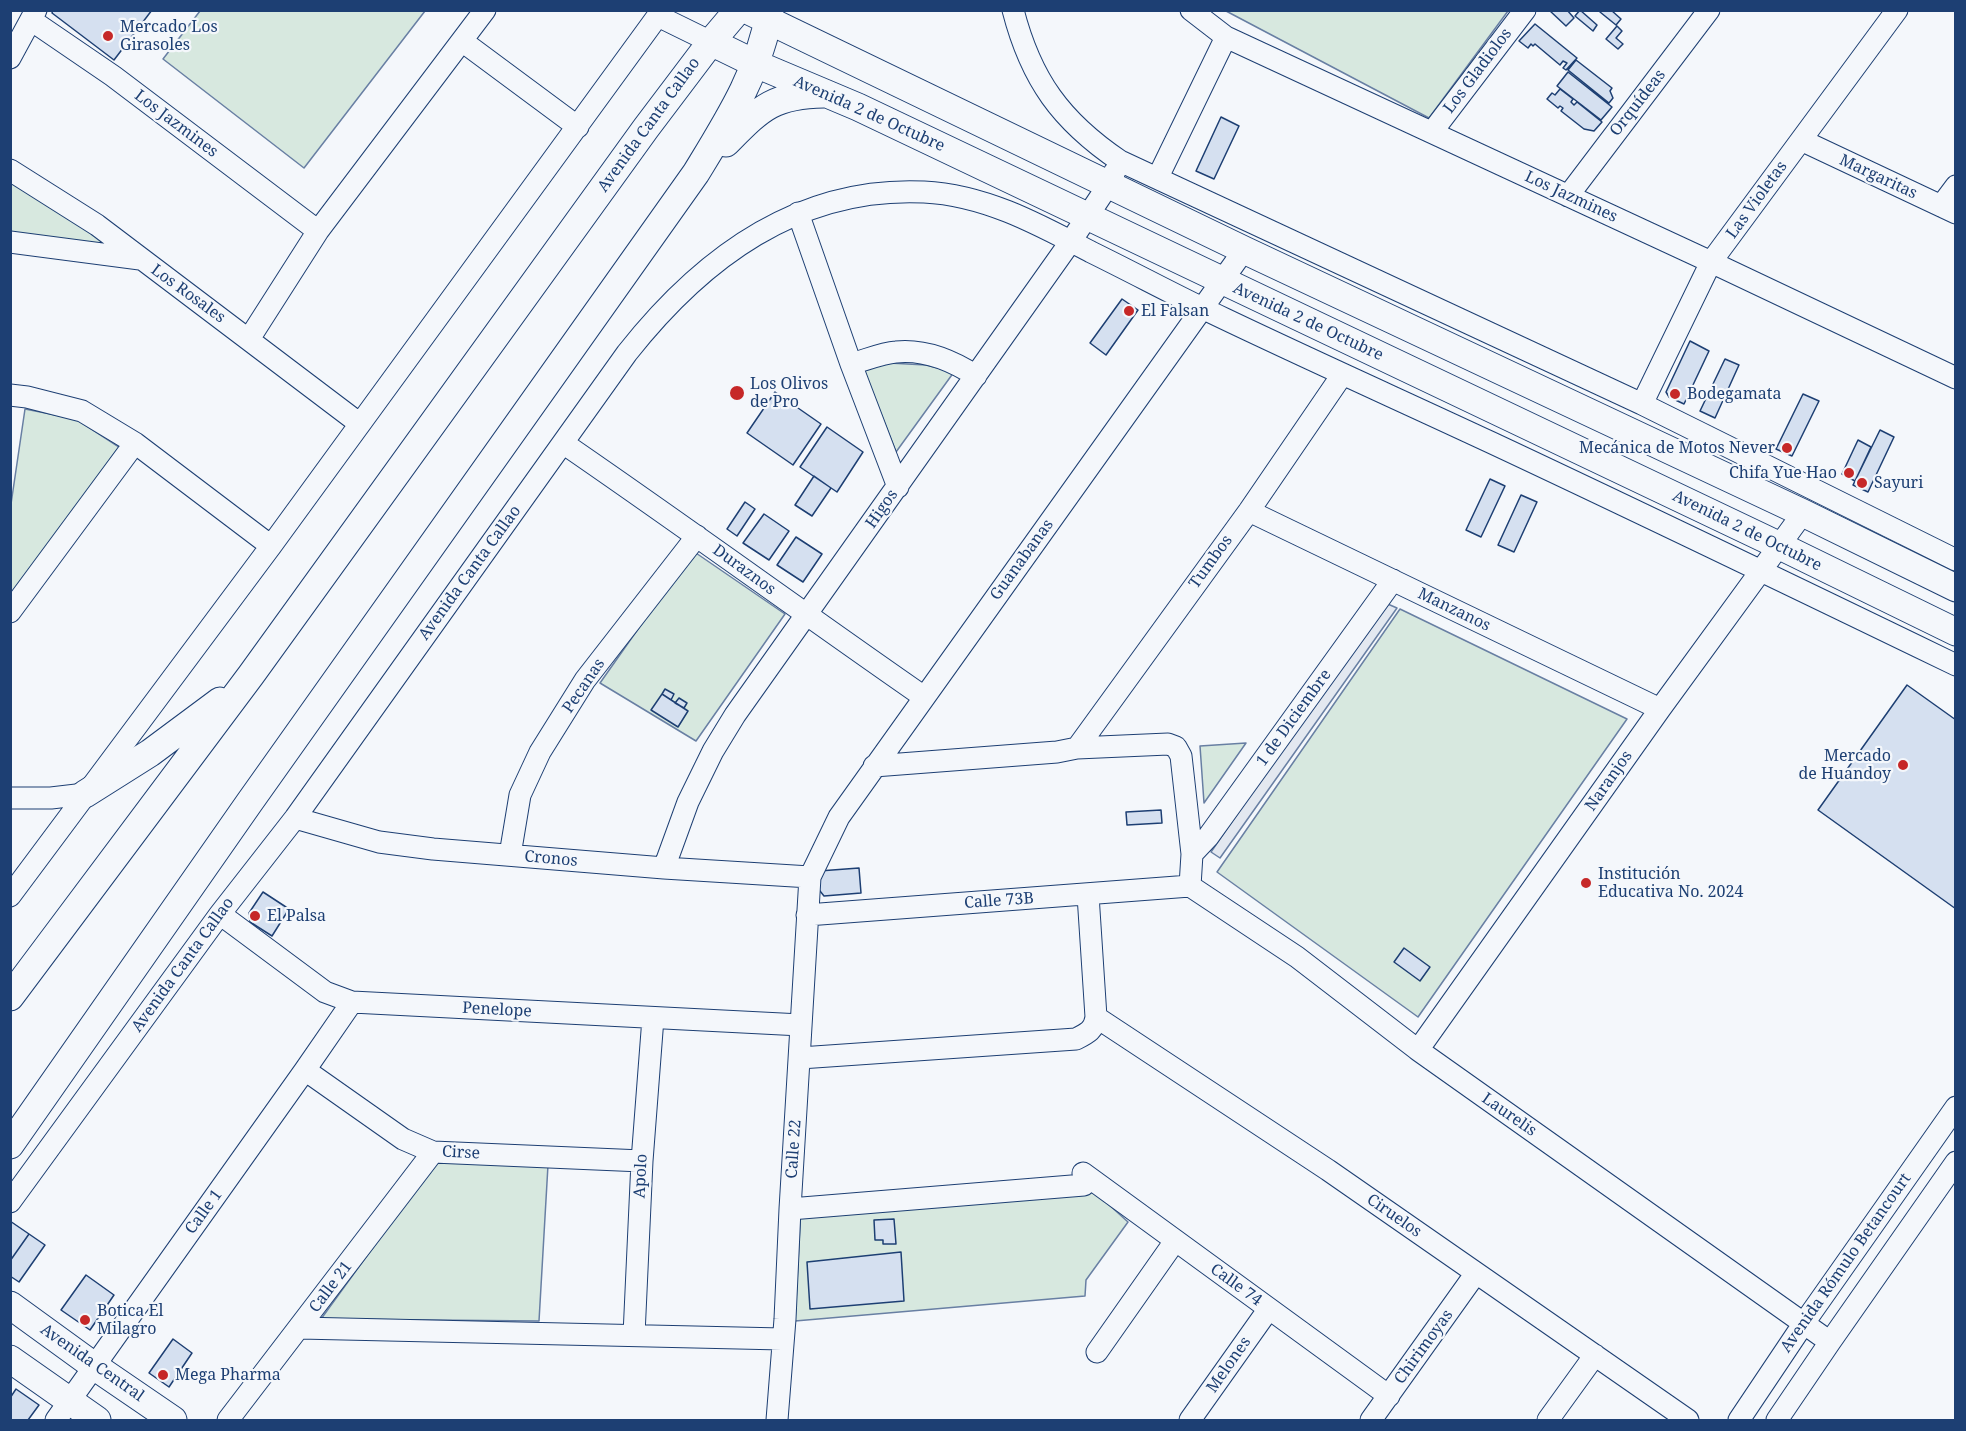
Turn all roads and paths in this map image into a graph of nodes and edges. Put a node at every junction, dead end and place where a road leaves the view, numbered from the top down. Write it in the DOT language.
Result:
graph roads {
  1 [pos="485,10"];
  2 [pos="738,10"];
  3 [pos="1013,10"];
  4 [pos="1191,10"];
  5 [pos="1525,10"];
  6 [pos="1709,10"];
  7 [pos="1897,10"];
  8 [pos="660,13"];
  9 [pos="761,14"];
  10 [pos="33,15"];
  11 [pos="1226,38"];
  12 [pos="462,41"];
  13 [pos="711,42"];
  14 [pos="10,58"];
  15 [pos="756,64"];
  16 [pos="826,94"];
  17 [pos="578,127"];
  18 [pos="1432,132"];
  19 [pos="1801,140"];
  20 [pos="10,170"];
  21 [pos="1114,172"];
  22 [pos="696,173"];
  23 [pos="1158,177"];
  24 [pos="1956,186"];
  25 [pos="1568,196"];
  26 [pos="1948,210"];
  27 [pos="798,213"];
  28 [pos="1087,216"];
  29 [pos="318,231"];
  30 [pos="1071,241"];
  31 [pos="10,242"];
  32 [pos="1244,249"];
  33 [pos="141,259"];
  34 [pos="1712,262"];
  35 [pos="1221,281"];
  36 [pos="1202,308"];
  37 [pos="249,339"];
  38 [pos="851,364"];
  39 [pos="1342,375"];
  40 [pos="976,376"];
  41 [pos="1956,378"];
  42 [pos="10,395"];
  43 [pos="1642,404"];
  44 [pos="360,424"];
  45 [pos="135,443"];
  46 [pos="563,443"];
  47 [pos="898,487"];
  48 [pos="1249,511"];
  49 [pos="1803,513"];
  50 [pos="698,536"];
  51 [pos="1778,545"];
  52 [pos="271,546"];
  53 [pos="1956,560"];
  54 [pos="1760,570"];
  55 [pos="1393,580"];
  56 [pos="1956,588"];
  57 [pos="10,612"];
  58 [pos="807,616"];
  59 [pos="1956,632"];
  60 [pos="1956,665"];
  61 [pos="251,675"];
  62 [pos="924,698"];
  63 [pos="1660,709"];
  64 [pos="1077,748"];
  65 [pos="874,766"];
  66 [pos="85,794"];
  67 [pos="10,798"];
  68 [pos="295,818"];
  69 [pos="1192,854"];
  70 [pos="510,855"];
  71 [pos="664,868"];
  72 [pos="810,877"];
  73 [pos="1190,886"];
  74 [pos="1088,895"];
  75 [pos="10,896"];
  76 [pos="220,914"];
  77 [pos="807,915"];
  78 [pos="10,997"];
  79 [pos="352,1002"];
  80 [pos="1096,1017"];
  81 [pos="653,1018"];
  82 [pos="801,1025"];
  83 [pos="1418,1050"];
  84 [pos="800,1058"];
  85 [pos="305,1070"];
  86 [pos="1956,1107"];
  87 [pos="10,1145"];
  88 [pos="433,1152"];
  89 [pos="642,1161"];
  90 [pos="1956,1161"];
  91 [pos="10,1202"];
  92 [pos="790,1209"];
  93 [pos="1175,1241"];
  94 [pos="1476,1273"];
  95 [pos="10,1305"];
  96 [pos="1268,1310"];
  97 [pos="1804,1323"];
  98 [pos="300,1328"];
  99 [pos="634,1335"];
  100 [pos="782,1339"];
  101 [pos="1830,1341"];
  102 [pos="1097,1352"];
  103 [pos="1595,1355"];
  104 [pos="10,1359"];
  105 [pos="94,1366"];
  106 [pos="1389,1396"];
  107 [pos="63,1411"];
  108 [pos="97,1420"];
  109 [pos="173,1420"];
  110 [pos="228,1420"];
  111 [pos="777,1420"];
  112 [pos="1190,1420"];
  113 [pos="1371,1420"];
  114 [pos="1548,1420"];
  115 [pos="1688,1420"];
  116 [pos="1739,1420"];
  117 [pos="1777,1420"];
  1 -- 12 [label="street"];
  2 -- 13 [label="main road, Avenida Canta Callao"];
  3 -- 21 [label="street"];
  4 -- 11 [label="street, Los Jazmines"];
  5 -- 18 [label="street, Los Gladiolos"];
  6 -- 25 [label="street, Orquídeas"];
  7 -- 19 [label="street, Las Violetas"];
  8 -- 13 [label="street, Avenida 2 de Octubre"];
  8 -- 17 [label="street"];
  9 -- 15 [label="main road"];
  9 -- 21 [label="main road"];
  10 -- 14 [label="street"];
  10 -- 29 [label="street, Los Jazmines"];
  11 -- 18 [label="street, Los Jazmines"];
  11 -- 23 [label="street"];
  12 -- 17 [label="street"];
  12 -- 29 [label="street"];
  13 -- 15 [label="main road, Avenida 2 de Octubre"];
  13 -- 61 [label="main road, Avenida Canta Callao"];
  15 -- 16 [label="main road, Avenida 2 de Octubre"];
  15 -- 22 [label="main road"];
  16 -- 22 [label="main road"];
  16 -- 28 [label="main road, Avenida 2 de Octubre"];
  17 -- 44 [label="street"];
  18 -- 25 [label="street, Los Jazmines"];
  19 -- 26 [label="street, Margaritas"];
  19 -- 34 [label="street, Las Violetas"];
  20 -- 33 [label="street, Los Rosales"];
  21 -- 23 [label="street"];
  21 -- 28 [label="street, Higos"];
  21 -- 32 [label="main road"];
  22 -- 87 [label="main road"];
  23 -- 43 [label="street"];
  24 -- 26 [label="street"];
  25 -- 34 [label="street, Los Jazmines"];
  27 -- 30 [label="street, Avenida Canta Callao"];
  27 -- 38 [label="street"];
  27 -- 46 [label="street, Avenida Canta Callao"];
  28 -- 30 [label="street, Higos"];
  28 -- 35 [label="main road, Avenida 2 de Octubre"];
  29 -- 37 [label="street"];
  30 -- 36 [label="street, Avenida 2 de Octubre"];
  30 -- 40 [label="street, Higos"];
  31 -- 33 [label="street"];
  32 -- 35 [label="street, Guanabanas"];
  32 -- 49 [label="main road"];
  33 -- 37 [label="street, Los Rosales"];
  34 -- 41 [label="street, Los Jazmines"];
  34 -- 43 [label="street, Las Violetas"];
  35 -- 36 [label="street, Guanabanas"];
  35 -- 51 [label="main road, Avenida 2 de Octubre"];
  36 -- 39 [label="street, Avenida 2 de Octubre"];
  36 -- 62 [label="street, Guanabanas"];
  37 -- 44 [label="street, Los Rosales"];
  38 -- 40 [label="street"];
  38 -- 47 [label="street"];
  39 -- 48 [label="street, Tumbos"];
  39 -- 54 [label="street, Avenida 2 de Octubre"];
  40 -- 47 [label="street, Higos"];
  42 -- 45 [label="street"];
  43 -- 53 [label="street"];
  44 -- 52 [label="street"];
  45 -- 52 [label="street"];
  45 -- 57 [label="street"];
  46 -- 50 [label="street, Duraznos"];
  46 -- 68 [label="street, Avenida Canta Callao"];
  47 -- 58 [label="street, Higos"];
  48 -- 55 [label="street, Manzanos"];
  48 -- 64 [label="street, Tumbos"];
  49 -- 51 [label="street, Naranjos"];
  49 -- 56 [label="main road"];
  50 -- 58 [label="street, Duraznos"];
  50 -- 70 [label="street, Pecanas"];
  51 -- 54 [label="street, Naranjos"];
  51 -- 59 [label="main road, Avenida 2 de Octubre"];
  52 -- 66 [label="street"];
  54 -- 60 [label="street, Avenida 2 de Octubre"];
  54 -- 63 [label="street, Naranjos"];
  55 -- 63 [label="street, Manzanos"];
  55 -- 69 [label="street, 1 de Diciembre"];
  58 -- 62 [label="street, Duraznos"];
  58 -- 71 [label="street, Higos"];
  61 -- 66 [label="main road"];
  61 -- 78 [label="main road, Avenida Canta Callao"];
  62 -- 65 [label="street, Guanabanas"];
  63 -- 83 [label="street, Naranjos"];
  64 -- 65 [label="street"];
  64 -- 69 [label="street"];
  65 -- 72 [label="street, Guanabanas"];
  66 -- 67 [label="street"];
  66 -- 75 [label="street"];
  68 -- 70 [label="street, Cronos"];
  68 -- 76 [label="street, Avenida Canta Callao"];
  69 -- 73 [label="street"];
  70 -- 71 [label="street, Cronos"];
  71 -- 72 [label="street, Cronos"];
  72 -- 77 [label="street, Calle 22"];
  73 -- 74 [label="street, Calle 73B"];
  73 -- 83 [label="street, Laurelis"];
  74 -- 77 [label="street, Calle 73B"];
  74 -- 80 [label="street"];
  76 -- 79 [label="street, Penelope"];
  76 -- 91 [label="street, Avenida Canta Callao"];
  77 -- 82 [label="street, Calle 22"];
  79 -- 81 [label="street, Penelope"];
  79 -- 85 [label="street, Calle 1"];
  80 -- 84 [label="street"];
  80 -- 94 [label="street, Ciruelos"];
  81 -- 82 [label="street, Penelope"];
  81 -- 89 [label="street, Apolo"];
  82 -- 84 [label="street, Calle 22"];
  83 -- 97 [label="street, Laurelis"];
  84 -- 92 [label="street, Calle 22"];
  85 -- 88 [label="street, Cirse"];
  85 -- 105 [label="street, Calle 1"];
  86 -- 97 [label="street, Avenida Rómulo Betancourt"];
  88 -- 89 [label="street, Cirse"];
  88 -- 98 [label="street, Calle 21"];
  89 -- 99 [label="street, Apolo"];
  90 -- 101 [label="street, Avenida Rómulo Betancourt"];
  92 -- 93 [label="street, Calle 74"];
  92 -- 100 [label="street, Calle 22"];
  93 -- 96 [label="street, Calle 74"];
  93 -- 102 [label="street"];
  94 -- 103 [label="street, Ciruelos"];
  94 -- 106 [label="street, Chirimoyas"];
  95 -- 105 [label="main road, Avenida Central"];
  96 -- 106 [label="street, Calle 74"];
  96 -- 112 [label="street, Melones"];
  97 -- 101 [label="street, Laurelis"];
  97 -- 116 [label="street, Avenida Rómulo Betancourt"];
  98 -- 99 [label="street"];
  98 -- 110 [label="street, Calle 21"];
  99 -- 100 [label="street"];
  100 -- 111 [label="street, Calle 22"];
  101 -- 117 [label="street, Avenida Rómulo Betancourt"];
  103 -- 114 [label="street"];
  103 -- 115 [label="street, Ciruelos"];
  104 -- 107 [label="main road"];
  105 -- 107 [label="street, Calle 1"];
  105 -- 109 [label="main road, Avenida Central"];
  106 -- 113 [label="street, Chirimoyas"];
  107 -- 108 [label="main road"];
}
